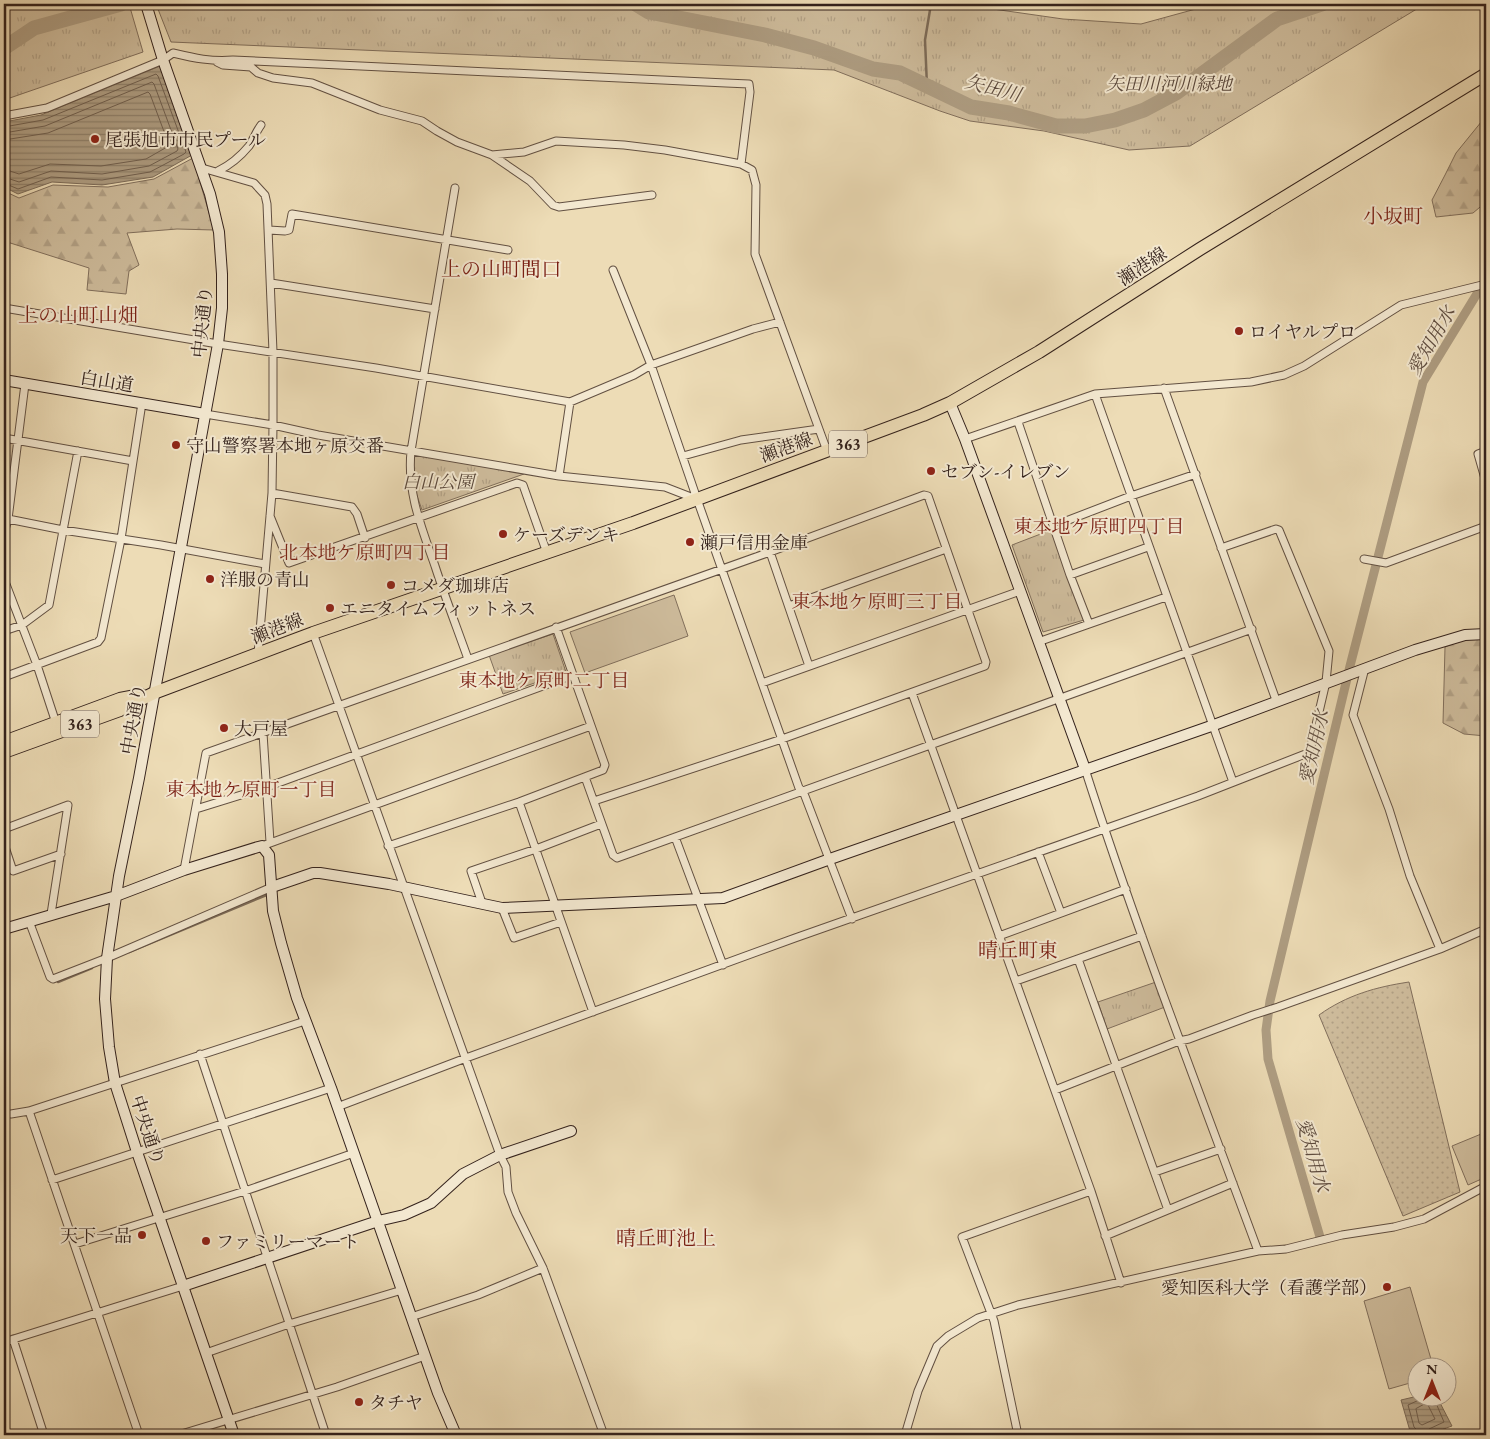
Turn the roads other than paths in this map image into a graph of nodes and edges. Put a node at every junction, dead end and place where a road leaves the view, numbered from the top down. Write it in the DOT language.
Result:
graph roads {
  1 [pos="146,4"];
  2 [pos="163,60"];
  3 [pos="217,62"];
  4 [pos="1486,74"];
  5 [pos="4,116"];
  6 [pos="261,125"];
  7 [pos="492,156"];
  8 [pos="741,164"];
  9 [pos="202,168"];
  10 [pos="218,171"];
  11 [pos="455,188"];
  12 [pos="652,195"];
  13 [pos="269,230"];
  14 [pos="446,239"];
  15 [pos="508,250"];
  16 [pos="614,270"];
  17 [pos="270,283"];
  18 [pos="1486,284"];
  19 [pos="4,308"];
  20 [pos="435,309"];
  21 [pos="780,322"];
  22 [pos="218,344"];
  23 [pos="273,352"];
  24 [pos="651,365"];
  25 [pos="424,376"];
  26 [pos="4,380"];
  27 [pos="25,384"];
  28 [pos="1164,388"];
  29 [pos="1095,394"];
  30 [pos="570,402"];
  31 [pos="142,403"];
  32 [pos="950,403"];
  33 [pos="205,414"];
  34 [pos="1018,422"];
  35 [pos="273,425"];
  36 [pos="818,429"];
  37 [pos="4,438"];
  38 [pos="965,439"];
  39 [pos="18,440"];
  40 [pos="78,451"];
  41 [pos="411,451"];
  42 [pos="826,451"];
  43 [pos="1486,451"];
  44 [pos="683,456"];
  45 [pos="133,462"];
  46 [pos="1196,474"];
  47 [pos="559,476"];
  48 [pos="1486,482"];
  49 [pos="272,493"];
  50 [pos="1131,496"];
  51 [pos="697,499"];
  52 [pos="269,514"];
  53 [pos="8,519"];
  54 [pos="418,519"];
  55 [pos="1053,526"];
  56 [pos="1486,526"];
  57 [pos="63,530"];
  58 [pos="4,533"];
  59 [pos="366,538"];
  60 [pos="121,539"];
  61 [pos="1148,547"];
  62 [pos="1221,548"];
  63 [pos="946,549"];
  64 [pos="181,550"];
  65 [pos="770,552"];
  66 [pos="547,553"];
  67 [pos="1364,559"];
  68 [pos="265,564"];
  69 [pos="722,569"];
  70 [pos="1070,575"];
  71 [pos="4,580"];
  72 [pos="443,589"];
  73 [pos="1020,591"];
  74 [pos="1166,597"];
  75 [pos="789,606"];
  76 [pos="969,610"];
  77 [pos="1089,624"];
  78 [pos="22,625"];
  79 [pos="556,627"];
  80 [pos="1252,629"];
  81 [pos="4,631"];
  82 [pos="313,633"];
  83 [pos="1486,634"];
  84 [pos="1038,642"];
  85 [pos="1187,652"];
  86 [pos="258,654"];
  87 [pos="468,659"];
  88 [pos="37,665"];
  89 [pos="809,666"];
  90 [pos="1361,670"];
  91 [pos="573,675"];
  92 [pos="4,677"];
  93 [pos="1326,682"];
  94 [pos="762,683"];
  95 [pos="912,692"];
  96 [pos="154,693"];
  97 [pos="1058,699"];
  98 [pos="1276,700"];
  99 [pos="338,706"];
  100 [pos="56,722"];
  101 [pos="1214,725"];
  102 [pos="591,726"];
  103 [pos="263,733"];
  104 [pos="782,739"];
  105 [pos="4,742"];
  106 [pos="931,745"];
  107 [pos="4,752"];
  108 [pos="355,754"];
  109 [pos="1084,769"];
  110 [pos="585,777"];
  111 [pos="1233,782"];
  112 [pos="267,787"];
  113 [pos="803,791"];
  114 [pos="594,801"];
  115 [pos="518,802"];
  116 [pos="374,806"];
  117 [pos="196,809"];
  118 [pos="957,815"];
  119 [pos="601,824"];
  120 [pos="4,829"];
  121 [pos="1104,829"];
  122 [pos="674,837"];
  123 [pos="4,844"];
  124 [pos="266,844"];
  125 [pos="388,846"];
  126 [pos="536,849"];
  127 [pos="1038,852"];
  128 [pos="61,854"];
  129 [pos="830,859"];
  130 [pos="184,870"];
  131 [pos="978,875"];
  132 [pos="272,887"];
  133 [pos="404,888"];
  134 [pos="1126,889"];
  135 [pos="116,896"];
  136 [pos="698,899"];
  137 [pos="482,903"];
  138 [pos="555,905"];
  139 [pos="502,908"];
  140 [pos="1061,913"];
  141 [pos="51,914"];
  142 [pos="852,919"];
  143 [pos="29,921"];
  144 [pos="561,922"];
  145 [pos="4,929"];
  146 [pos="1486,929"];
  147 [pos="999,936"];
  148 [pos="1142,936"];
  149 [pos="1440,949"];
  150 [pos="107,958"];
  151 [pos="1078,959"];
  152 [pos="723,965"];
  153 [pos="1016,981"];
  154 [pos="593,1012"];
  155 [pos="305,1021"];
  156 [pos="1179,1041"];
  157 [pos="200,1054"];
  158 [pos="466,1058"];
  159 [pos="1115,1066"];
  160 [pos="115,1083"];
  161 [pos="331,1088"];
  162 [pos="1054,1090"];
  163 [pos="337,1107"];
  164 [pos="29,1111"];
  165 [pos="11,1114"];
  166 [pos="223,1123"];
  167 [pos="571,1131"];
  168 [pos="1221,1150"];
  169 [pos="137,1152"];
  170 [pos="354,1153"];
  171 [pos="500,1155"];
  172 [pos="1155,1172"];
  173 [pos="52,1180"];
  174 [pos="1233,1183"];
  175 [pos="1486,1186"];
  176 [pos="245,1191"];
  177 [pos="1092,1191"];
  178 [pos="1168,1210"];
  179 [pos="160,1218"];
  180 [pos="378,1221"];
  181 [pos="1105,1236"];
  182 [pos="75,1244"];
  183 [pos="1258,1250"];
  184 [pos="268,1258"];
  185 [pos="543,1268"];
  186 [pos="1122,1283"];
  187 [pos="183,1286"];
  188 [pos="402,1290"];
  189 [pos="98,1312"];
  190 [pos="990,1313"];
  191 [pos="411,1317"];
  192 [pos="289,1324"];
  193 [pos="13,1339"];
  194 [pos="4,1342"];
  195 [pos="206,1353"];
  196 [pos="425,1356"];
  197 [pos="312,1394"];
  198 [pos="229,1419"];
  199 [pos="44,1435"];
  200 [pos="139,1435"];
  201 [pos="178,1435"];
  202 [pos="234,1435"];
  203 [pos="326,1435"];
  204 [pos="456,1435"];
  205 [pos="604,1435"];
  206 [pos="905,1435"];
  207 [pos="1018,1435"];
  1 -- 2 [label="street, 中央通り"];
  2 -- 3 [label="street"];
  2 -- 5 [label="street"];
  2 -- 9 [label="street, 中央通り"];
  3 -- 7 [label="street"];
  3 -- 8 [label="street"];
  4 -- 32 [label="highway, 瀬港線 / 363"];
  6 -- 10 [label="street"];
  7 -- 8 [label="street"];
  7 -- 12 [label="street"];
  8 -- 21 [label="street"];
  9 -- 10 [label="street"];
  9 -- 22 [label="street, 中央通り"];
  10 -- 13 [label="street"];
  11 -- 14 [label="street"];
  13 -- 14 [label="street"];
  13 -- 17 [label="street"];
  14 -- 15 [label="street"];
  14 -- 20 [label="street"];
  16 -- 24 [label="street"];
  17 -- 20 [label="street"];
  17 -- 23 [label="street"];
  18 -- 28 [label="street"];
  19 -- 22 [label="street"];
  20 -- 25 [label="street"];
  21 -- 24 [label="street"];
  21 -- 36 [label="street"];
  22 -- 23 [label="street"];
  22 -- 33 [label="street, 中央通り"];
  23 -- 25 [label="street"];
  23 -- 35 [label="street"];
  24 -- 30 [label="street"];
  24 -- 44 [label="street"];
  25 -- 30 [label="street"];
  25 -- 41 [label="street"];
  26 -- 27 [label="street, 白山道"];
  27 -- 31 [label="street, 白山道"];
  27 -- 39 [label="street"];
  28 -- 29 [label="street"];
  28 -- 46 [label="street"];
  29 -- 34 [label="street"];
  29 -- 50 [label="street"];
  30 -- 47 [label="street"];
  31 -- 33 [label="street, 白山道"];
  31 -- 45 [label="street"];
  32 -- 38 [label="street"];
  32 -- 42 [label="highway, 瀬港線 / 363"];
  33 -- 35 [label="street"];
  33 -- 64 [label="street, 中央通り"];
  34 -- 38 [label="street"];
  34 -- 55 [label="street"];
  35 -- 41 [label="street"];
  35 -- 49 [label="street"];
  36 -- 42 [label="street"];
  36 -- 44 [label="street"];
  37 -- 39 [label="street"];
  38 -- 73 [label="street"];
  39 -- 40 [label="street"];
  39 -- 53 [label="street"];
  40 -- 45 [label="street"];
  40 -- 57 [label="street"];
  41 -- 47 [label="street"];
  41 -- 54 [label="street"];
  42 -- 51 [label="highway, 瀬港線 / 363"];
  43 -- 48 [label="street"];
  44 -- 51 [label="street"];
  45 -- 60 [label="street"];
  46 -- 50 [label="street"];
  46 -- 62 [label="street"];
  47 -- 51 [label="street"];
  49 -- 52 [label="street"];
  49 -- 59 [label="street"];
  50 -- 55 [label="street"];
  50 -- 61 [label="street"];
  51 -- 66 [label="highway, 瀬港線 / 363"];
  51 -- 69 [label="street"];
  52 -- 59 [label="street"];
  52 -- 68 [label="street"];
  53 -- 57 [label="street"];
  53 -- 58 [label="street"];
  54 -- 59 [label="street"];
  54 -- 66 [label="street"];
  54 -- 72 [label="street"];
  55 -- 70 [label="street"];
  56 -- 67 [label="street"];
  57 -- 60 [label="street"];
  57 -- 78 [label="street"];
  60 -- 64 [label="street"];
  60 -- 88 [label="street"];
  61 -- 70 [label="street"];
  61 -- 74 [label="street"];
  62 -- 80 [label="street"];
  62 -- 93 [label="street"];
  63 -- 65 [label="street"];
  63 -- 75 [label="street"];
  63 -- 76 [label="street"];
  64 -- 68 [label="street"];
  64 -- 96 [label="street, 中央通り"];
  65 -- 69 [label="street"];
  65 -- 75 [label="street"];
  66 -- 72 [label="highway, 瀬港線 / 363"];
  68 -- 86 [label="street"];
  69 -- 79 [label="street"];
  69 -- 94 [label="street"];
  70 -- 77 [label="street"];
  71 -- 78 [label="street"];
  72 -- 82 [label="highway, 瀬港線 / 363"];
  72 -- 87 [label="street"];
  73 -- 76 [label="street"];
  73 -- 84 [label="street"];
  74 -- 77 [label="street"];
  74 -- 85 [label="street"];
  75 -- 89 [label="street"];
  76 -- 89 [label="street"];
  76 -- 95 [label="street"];
  77 -- 84 [label="street"];
  78 -- 81 [label="street"];
  78 -- 88 [label="street"];
  79 -- 87 [label="street"];
  79 -- 91 [label="street"];
  80 -- 85 [label="street"];
  80 -- 98 [label="street"];
  82 -- 86 [label="highway, 瀬港線 / 363"];
  82 -- 99 [label="street"];
  83 -- 90 [label="street"];
  84 -- 97 [label="street"];
  85 -- 97 [label="street"];
  85 -- 101 [label="street"];
  86 -- 96 [label="highway, 瀬港線 / 363"];
  87 -- 99 [label="street"];
  88 -- 92 [label="street"];
  88 -- 100 [label="street"];
  89 -- 94 [label="street"];
  90 -- 93 [label="street"];
  90 -- 149 [label="street"];
  91 -- 102 [label="street"];
  91 -- 108 [label="street"];
  93 -- 98 [label="street"];
  93 -- 111 [label="street"];
  94 -- 104 [label="street"];
  95 -- 104 [label="street"];
  95 -- 106 [label="street"];
  96 -- 100 [label="highway, 瀬港線 / 363"];
  96 -- 107 [label="highway, 瀬港線 / 363"];
  96 -- 135 [label="street, 中央通り"];
  97 -- 106 [label="street"];
  97 -- 109 [label="street"];
  98 -- 101 [label="street"];
  99 -- 103 [label="street"];
  99 -- 108 [label="street"];
  100 -- 105 [label="highway, 瀬港線 / 363"];
  101 -- 109 [label="street"];
  101 -- 111 [label="street"];
  102 -- 110 [label="street"];
  102 -- 116 [label="street"];
  103 -- 112 [label="street"];
  103 -- 117 [label="street"];
  104 -- 113 [label="street"];
  104 -- 114 [label="street"];
  106 -- 113 [label="street"];
  106 -- 118 [label="street"];
  108 -- 112 [label="street"];
  108 -- 116 [label="street"];
  109 -- 118 [label="street"];
  109 -- 121 [label="street"];
  110 -- 114 [label="street"];
  110 -- 115 [label="street"];
  111 -- 121 [label="street"];
  112 -- 117 [label="street"];
  112 -- 124 [label="street"];
  113 -- 122 [label="street"];
  113 -- 129 [label="street"];
  114 -- 119 [label="street"];
  115 -- 125 [label="street"];
  115 -- 126 [label="street"];
  116 -- 124 [label="street"];
  116 -- 125 [label="street"];
  117 -- 130 [label="street"];
  118 -- 129 [label="street"];
  118 -- 131 [label="street"];
  119 -- 122 [label="street"];
  119 -- 126 [label="street"];
  120 -- 128 [label="street"];
  121 -- 127 [label="street"];
  121 -- 134 [label="street"];
  122 -- 136 [label="street"];
  123 -- 128 [label="street"];
  124 -- 130 [label="street"];
  124 -- 132 [label="street"];
  125 -- 133 [label="street"];
  126 -- 137 [label="street"];
  126 -- 138 [label="street"];
  127 -- 131 [label="street"];
  127 -- 140 [label="street"];
  128 -- 141 [label="street"];
  129 -- 136 [label="street"];
  129 -- 142 [label="street"];
  130 -- 135 [label="street"];
  131 -- 142 [label="street"];
  131 -- 147 [label="street"];
  132 -- 133 [label="street"];
  132 -- 150 [label="street"];
  132 -- 155 [label="street"];
  133 -- 137 [label="street"];
  133 -- 158 [label="street"];
  134 -- 140 [label="street"];
  134 -- 148 [label="street"];
  135 -- 141 [label="street"];
  135 -- 150 [label="street, 中央通り"];
  136 -- 138 [label="street"];
  136 -- 152 [label="street"];
  137 -- 139 [label="street"];
  138 -- 139 [label="street"];
  138 -- 144 [label="street"];
  139 -- 144 [label="street"];
  140 -- 147 [label="street"];
  141 -- 143 [label="street"];
  142 -- 152 [label="street"];
  143 -- 145 [label="street"];
  143 -- 150 [label="street"];
  144 -- 154 [label="street"];
  146 -- 149 [label="street"];
  147 -- 153 [label="street"];
  148 -- 151 [label="street"];
  148 -- 156 [label="street"];
  149 -- 156 [label="street"];
  150 -- 160 [label="street, 中央通り"];
  151 -- 153 [label="street"];
  151 -- 159 [label="street"];
  152 -- 154 [label="street"];
  153 -- 162 [label="street"];
  154 -- 158 [label="street"];
  155 -- 157 [label="street"];
  155 -- 161 [label="street"];
  156 -- 159 [label="street"];
  156 -- 168 [label="street"];
  157 -- 160 [label="street"];
  157 -- 166 [label="street"];
  158 -- 163 [label="street"];
  158 -- 171 [label="street"];
  159 -- 162 [label="street"];
  159 -- 172 [label="street"];
  160 -- 164 [label="street"];
  160 -- 169 [label="street, 中央通り"];
  161 -- 163 [label="street"];
  161 -- 166 [label="street"];
  162 -- 177 [label="street"];
  163 -- 170 [label="street"];
  164 -- 165 [label="street"];
  164 -- 173 [label="street"];
  166 -- 169 [label="street"];
  166 -- 176 [label="street"];
  167 -- 171 [label="street"];
  168 -- 172 [label="street"];
  168 -- 174 [label="street"];
  169 -- 173 [label="street"];
  169 -- 179 [label="street, 中央通り"];
  170 -- 176 [label="street"];
  170 -- 180 [label="street"];
  171 -- 180 [label="street"];
  171 -- 185 [label="street"];
  172 -- 178 [label="street"];
  173 -- 182 [label="street"];
  174 -- 178 [label="street"];
  174 -- 183 [label="street"];
  175 -- 183 [label="street"];
  176 -- 179 [label="street"];
  176 -- 184 [label="street"];
  177 -- 181 [label="street"];
  177 -- 190 [label="street"];
  178 -- 181 [label="street"];
  179 -- 182 [label="street"];
  179 -- 187 [label="street, 中央通り"];
  180 -- 184 [label="street"];
  180 -- 188 [label="street"];
  181 -- 186 [label="street"];
  182 -- 189 [label="street"];
  183 -- 186 [label="street"];
  184 -- 187 [label="street"];
  184 -- 192 [label="street"];
  185 -- 191 [label="street"];
  185 -- 205 [label="street"];
  186 -- 190 [label="street"];
  187 -- 189 [label="street"];
  187 -- 195 [label="street, 中央通り"];
  188 -- 191 [label="street"];
  188 -- 192 [label="street"];
  189 -- 193 [label="street"];
  189 -- 200 [label="street"];
  190 -- 206 [label="street"];
  190 -- 207 [label="street"];
  191 -- 196 [label="street"];
  192 -- 195 [label="street"];
  192 -- 197 [label="street"];
  193 -- 194 [label="street"];
  193 -- 199 [label="street"];
  195 -- 198 [label="street, 中央通り"];
  196 -- 197 [label="street"];
  196 -- 204 [label="street"];
  197 -- 198 [label="street"];
  197 -- 203 [label="street"];
  198 -- 201 [label="street"];
  198 -- 202 [label="street, 中央通り"];
}
